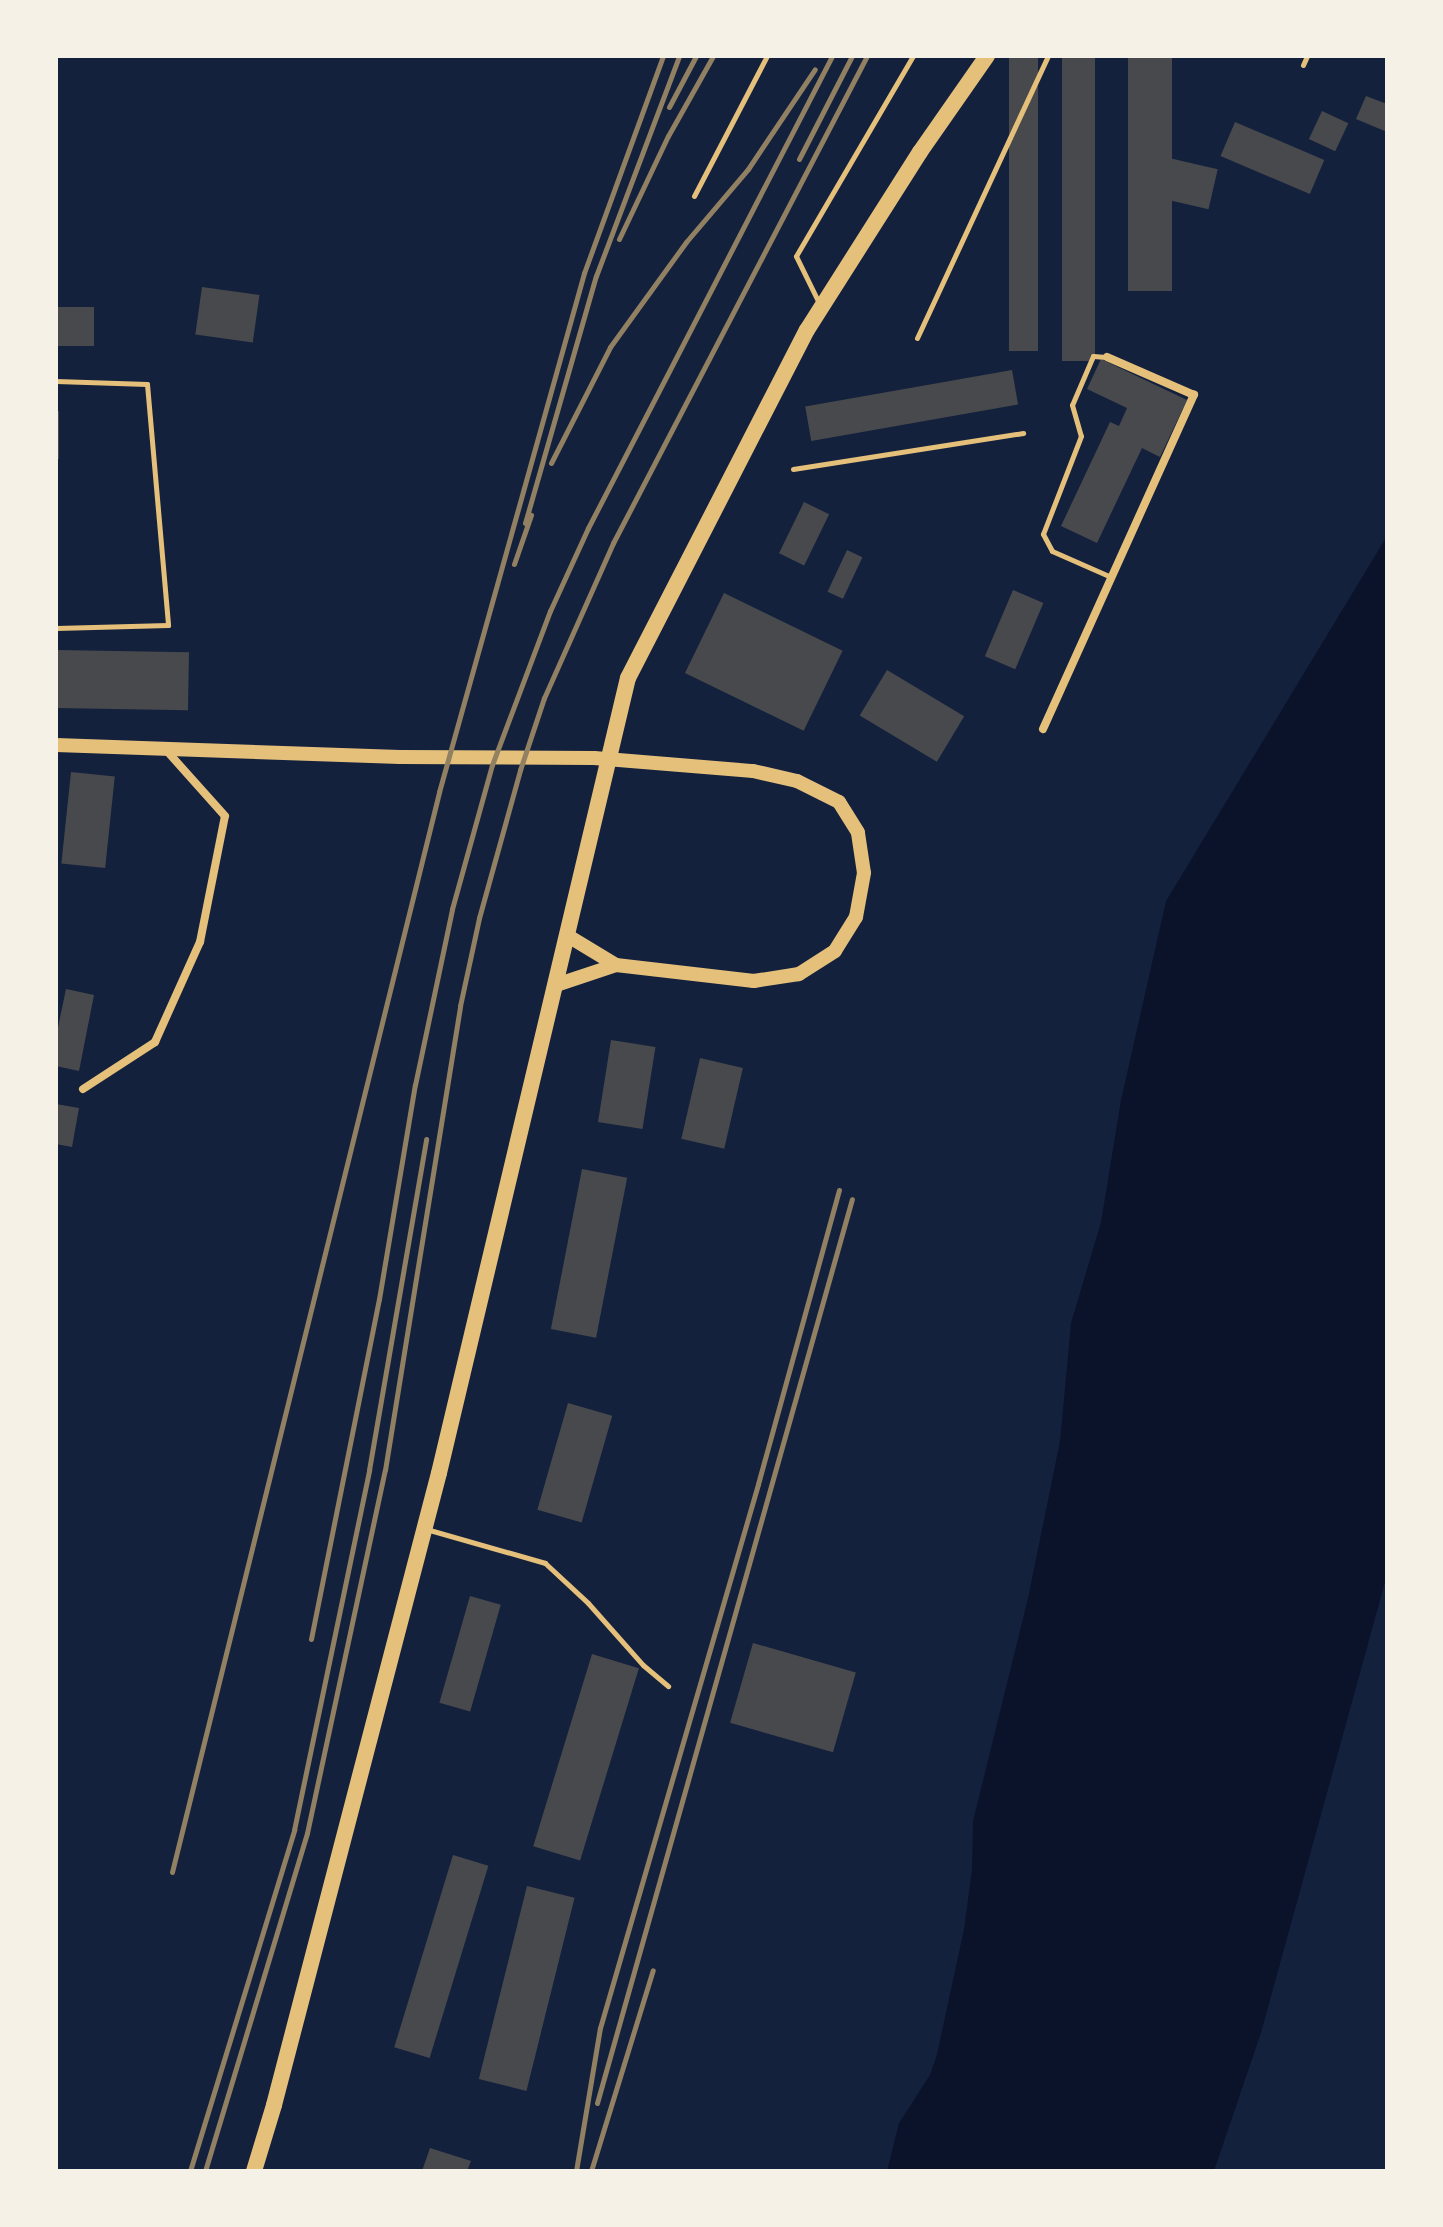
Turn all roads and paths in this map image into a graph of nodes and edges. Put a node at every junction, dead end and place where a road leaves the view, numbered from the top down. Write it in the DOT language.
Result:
graph roads {
  1 [pos="767,56"];
  2 [pos="913,56"];
  3 [pos="987,56"];
  4 [pos="1048,56"];
  5 [pos="1307,56"];
  6 [pos="1303,65"];
  7 [pos="694,196"];
  8 [pos="821,308"];
  9 [pos="917,338"];
  10 [pos="1107,357"];
  11 [pos="56,381"];
  12 [pos="1023,433"];
  13 [pos="793,469"];
  14 [pos="1111,577"];
  15 [pos="56,628"];
  16 [pos="1043,729"];
  17 [pos="56,745"];
  18 [pos="166,750"];
  19 [pos="568,936"];
  20 [pos="616,965"];
  21 [pos="556,985"];
  22 [pos="83,1089"];
  23 [pos="425,1529"];
  24 [pos="668,1686"];
  25 [pos="254,2171"];
  1 -- 7 [label="lane"];
  2 -- 8 [label="lane"];
  3 -- 8 [label="main road"];
  4 -- 9 [label="lane"];
  5 -- 6 [label="lane"];
  8 -- 19 [label="main road"];
  10 -- 14 [label="lane"];
  10 -- 14 [label="street"];
  11 -- 15 [label="lane"];
  12 -- 13 [label="lane"];
  14 -- 16 [label="street"];
  17 -- 18 [label="street"];
  18 -- 20 [label="street"];
  18 -- 22 [label="street"];
  19 -- 20 [label="street"];
  19 -- 21 [label="main road"];
  20 -- 21 [label="street"];
  21 -- 23 [label="main road"];
  23 -- 24 [label="lane"];
  23 -- 25 [label="main road"];
}
